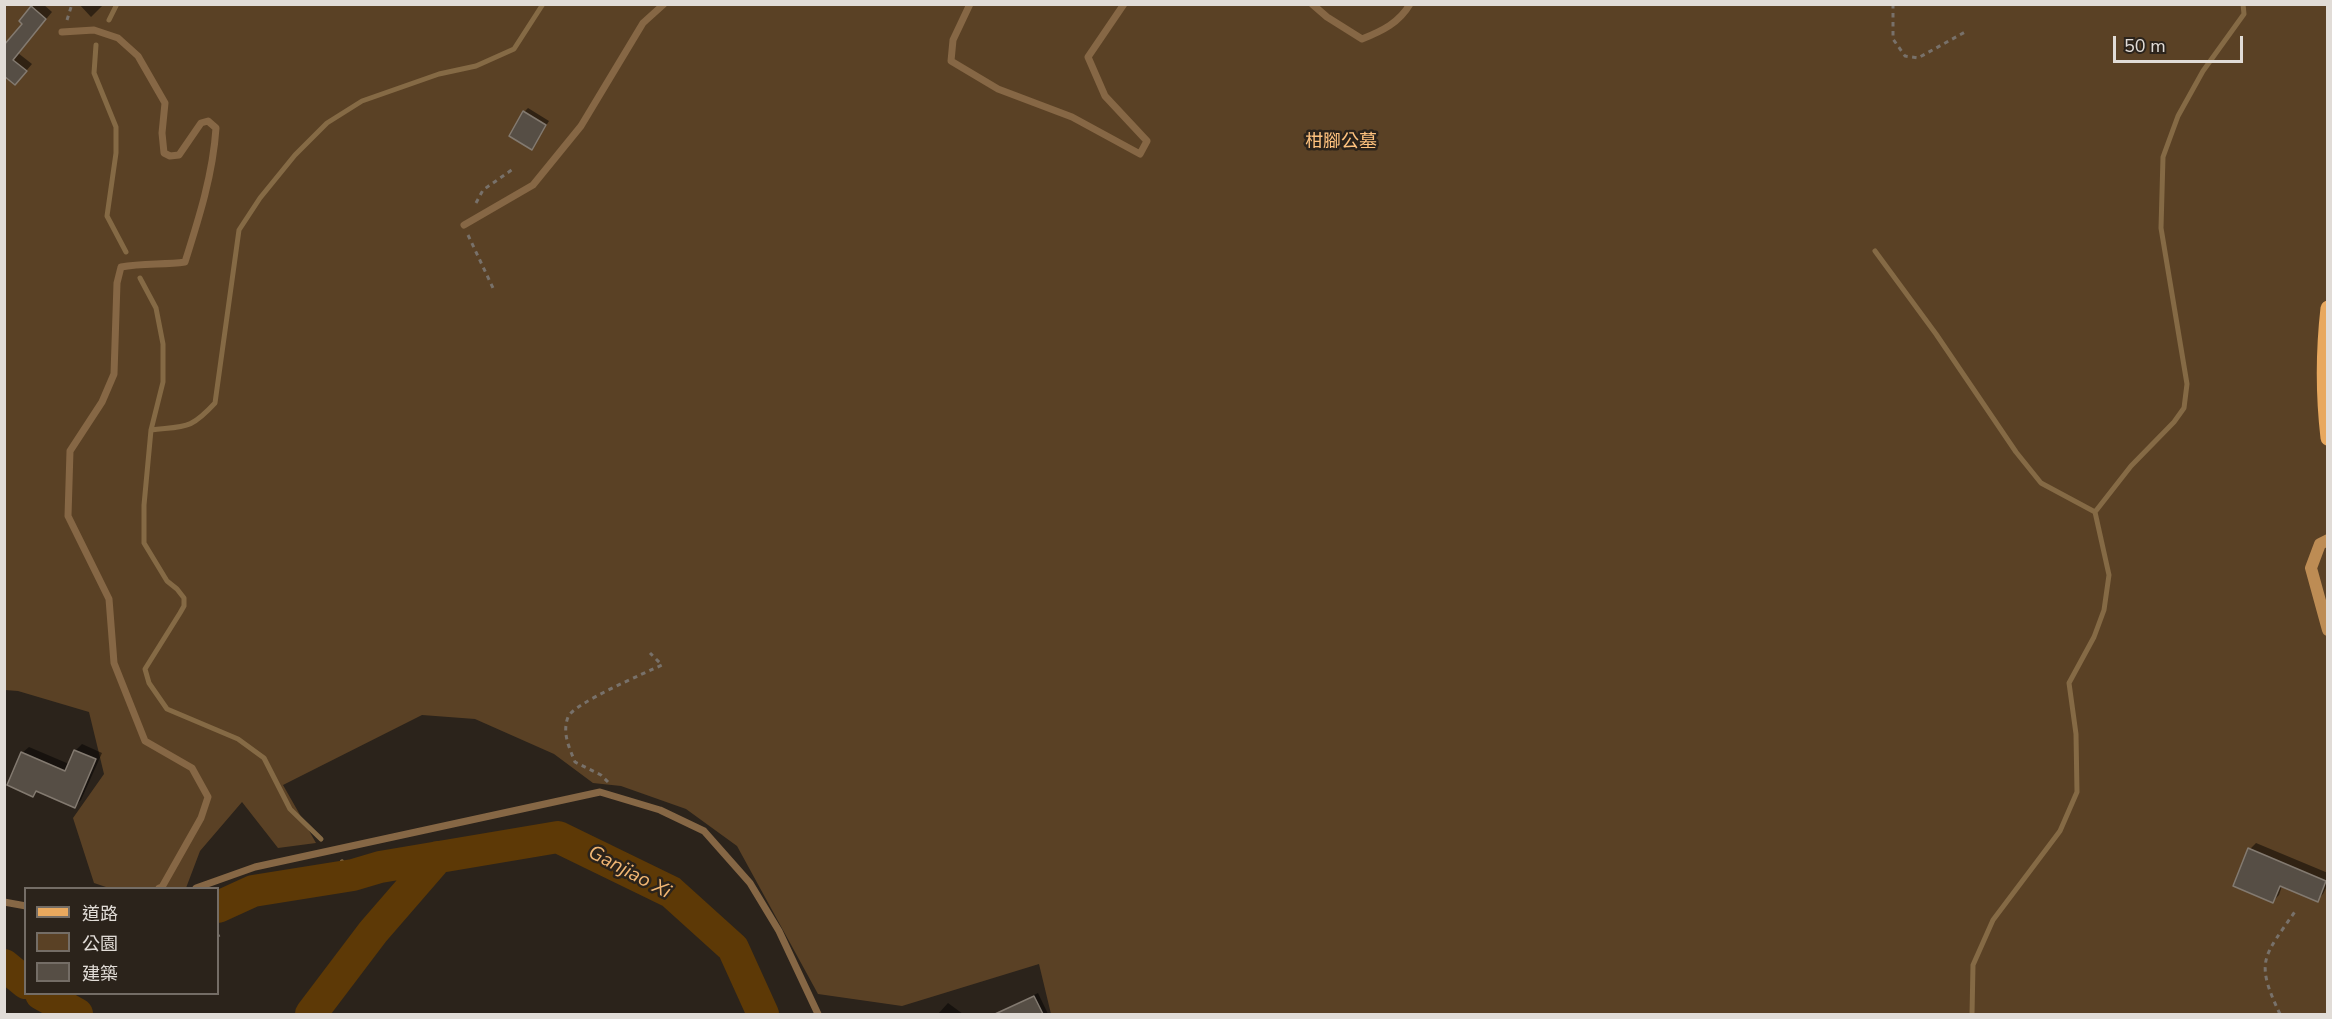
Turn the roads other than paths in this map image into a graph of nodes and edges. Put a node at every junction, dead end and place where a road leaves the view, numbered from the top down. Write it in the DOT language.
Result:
graph roads {
  1 [pos="664,4"];
  2 [pos="970,4"];
  3 [pos="1125,4"];
  4 [pos="1312,4"];
  5 [pos="1410,4"];
  6 [pos="62,32"];
  7 [pos="464,225"];
  8 [pos="2328,308"];
  9 [pos="2326,339"];
  10 [pos="2328,438"];
  11 [pos="2328,540"];
  12 [pos="2328,630"];
  13 [pos="162,887"];
  14 [pos="199,887"];
  15 [pos="4,903"];
  16 [pos="24,906"];
  17 [pos="818,1014"];
  1 -- 7 [label="lane"];
  2 -- 3 [label="lane"];
  4 -- 5 [label="lane"];
  6 -- 13 [label="lane"];
  8 -- 9 [label="main road"];
  9 -- 10 [label="main road"];
  11 -- 12 [label="street"];
  14 -- 17 [label="lane"];
  15 -- 16 [label="lane"];
}
